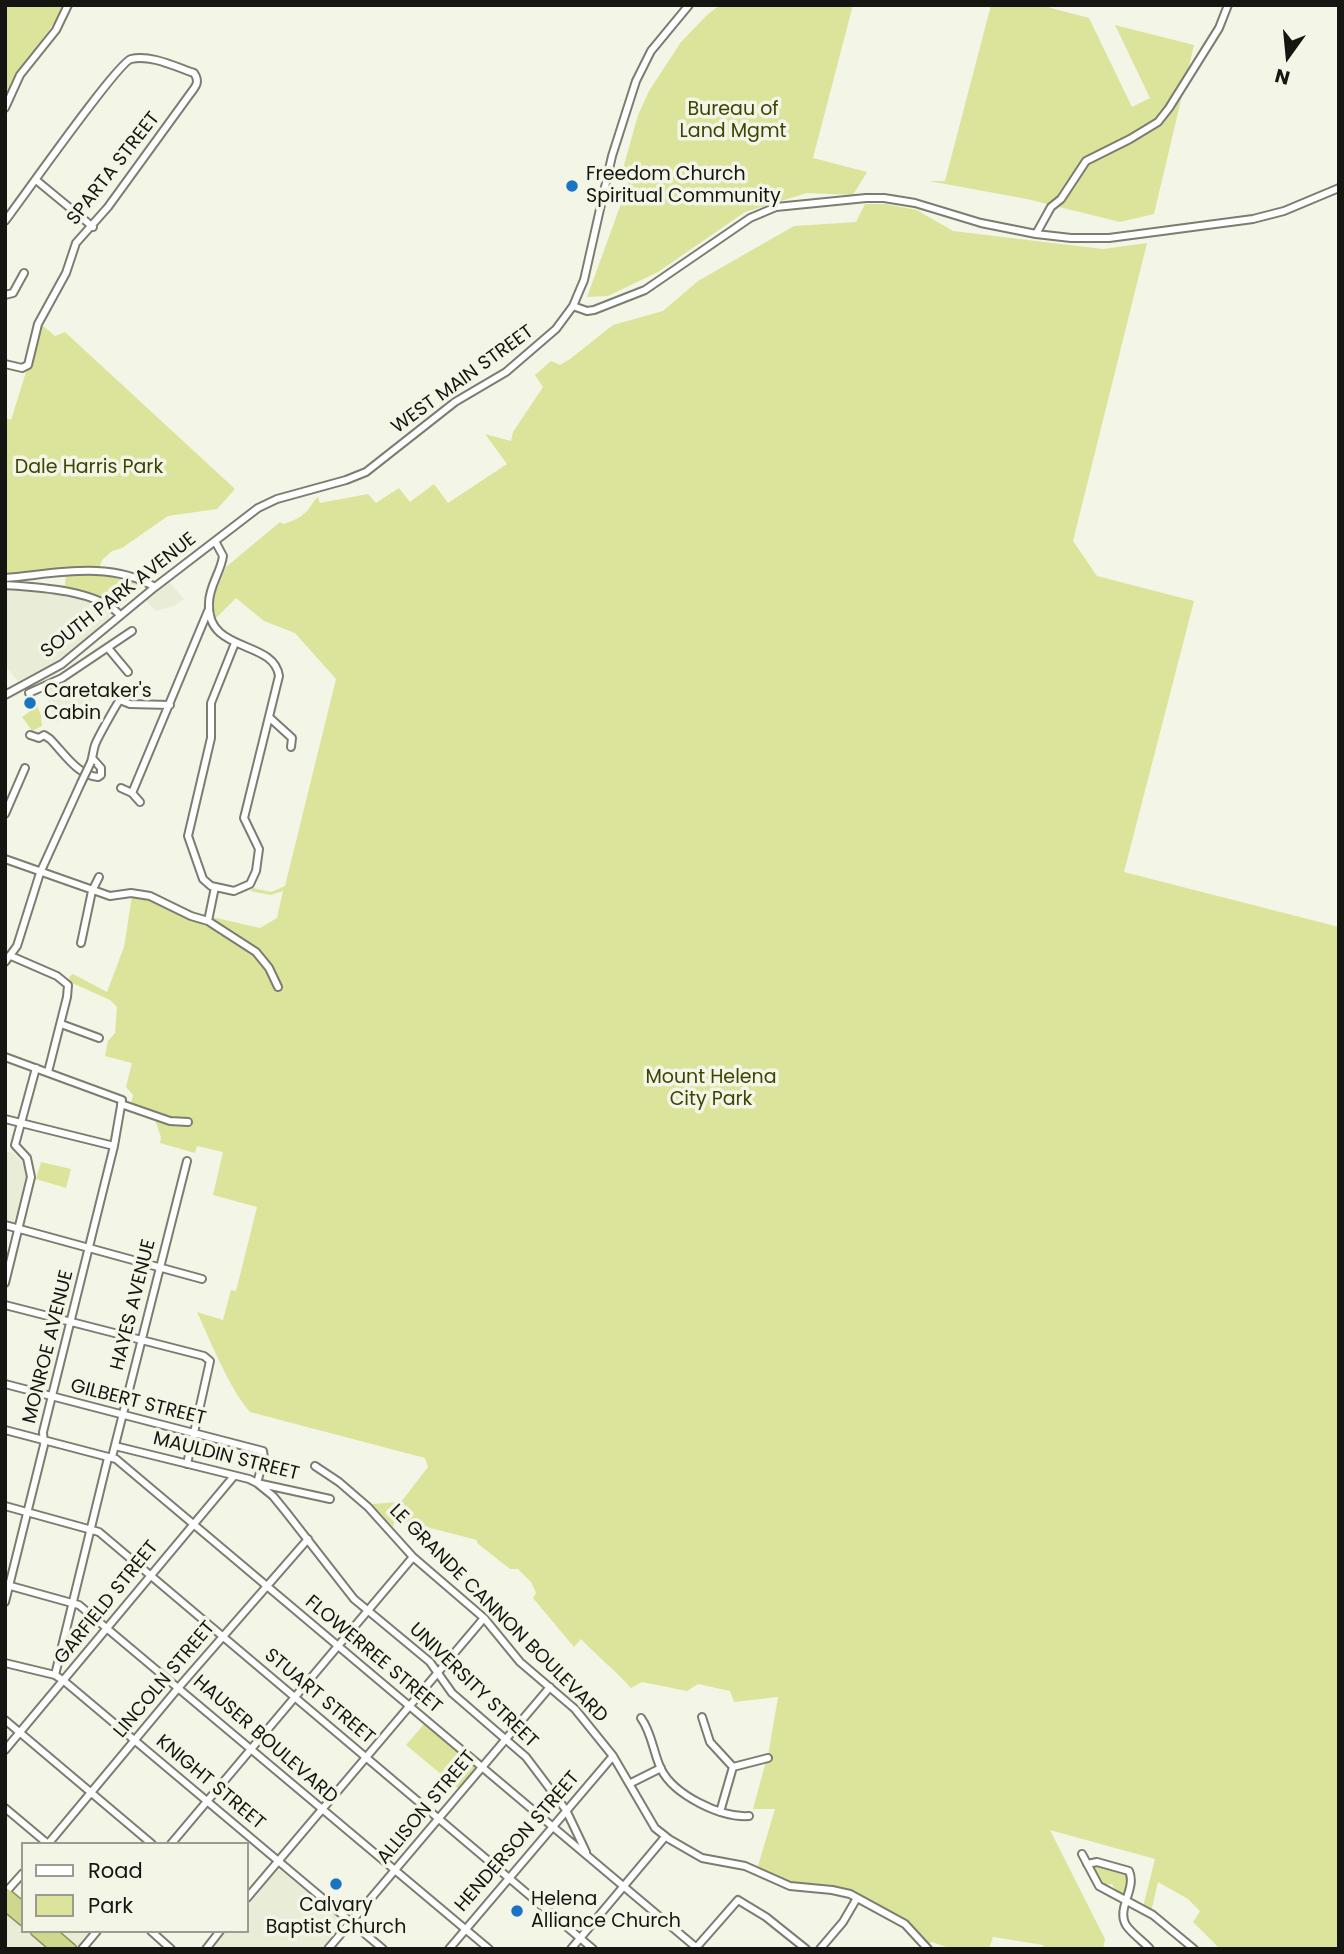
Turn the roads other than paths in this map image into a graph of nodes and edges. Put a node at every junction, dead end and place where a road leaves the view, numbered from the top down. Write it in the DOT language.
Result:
graph roads {
  1 [pos="68,5"];
  2 [pos="689,5"];
  3 [pos="1228,5"];
  4 [pos="5,108"];
  5 [pos="36,180"];
  6 [pos="1339,188"];
  7 [pos="5,220"];
  8 [pos="93,227"];
  9 [pos="1036,234"];
  10 [pos="24,273"];
  11 [pos="5,295"];
  12 [pos="573,306"];
  13 [pos="5,364"];
  14 [pos="215,541"];
  15 [pos="5,578"];
  16 [pos="5,585"];
  17 [pos="155,587"];
  18 [pos="209,609"];
  19 [pos="120,615"];
  20 [pos="214,626"];
  21 [pos="132,631"];
  22 [pos="198,638"];
  23 [pos="235,643"];
  24 [pos="108,648"];
  25 [pos="128,672"];
  26 [pos="20,686"];
  27 [pos="5,695"];
  28 [pos="170,705"];
  29 [pos="270,718"];
  30 [pos="297,730"];
  31 [pos="30,735"];
  32 [pos="292,738"];
  33 [pos="291,747"];
  34 [pos="92,760"];
  35 [pos="25,768"];
  36 [pos="121,788"];
  37 [pos="132,793"];
  38 [pos="140,802"];
  39 [pos="5,814"];
  40 [pos="5,859"];
  41 [pos="40,873"];
  42 [pos="99,877"];
  43 [pos="215,887"];
  44 [pos="92,891"];
  45 [pos="208,921"];
  46 [pos="81,943"];
  47 [pos="10,956"];
  48 [pos="5,962"];
  49 [pos="278,987"];
  50 [pos="61,1024"];
  51 [pos="99,1038"];
  52 [pos="5,1057"];
  53 [pos="36,1068"];
  54 [pos="48,1072"];
  55 [pos="121,1102"];
  56 [pos="5,1119"];
  57 [pos="188,1122"];
  58 [pos="20,1123"];
  59 [pos="114,1146"];
  60 [pos="187,1161"];
  61 [pos="5,1225"];
  62 [pos="18,1228"];
  63 [pos="89,1248"];
  64 [pos="160,1267"];
  65 [pos="202,1279"];
  66 [pos="5,1283"];
  67 [pos="5,1305"];
  68 [pos="70,1323"];
  69 [pos="141,1341"];
  70 [pos="5,1384"];
  71 [pos="52,1397"];
  72 [pos="122,1415"];
  73 [pos="5,1430"];
  74 [pos="195,1434"];
  75 [pos="44,1440"];
  76 [pos="115,1446"];
  77 [pos="110,1458"];
  78 [pos="187,1464"];
  79 [pos="315,1466"];
  80 [pos="234,1476"];
  81 [pos="257,1483"];
  82 [pos="330,1499"];
  83 [pos="5,1506"];
  84 [pos="27,1512"];
  85 [pos="193,1523"];
  86 [pos="91,1529"];
  87 [pos="308,1539"];
  88 [pos="412,1557"];
  89 [pos="151,1576"];
  90 [pos="7,1585"];
  91 [pos="266,1585"];
  92 [pos="5,1602"];
  93 [pos="73,1602"];
  94 [pos="367,1611"];
  95 [pos="484,1618"];
  96 [pos="107,1626"];
  97 [pos="222,1636"];
  98 [pos="338,1645"];
  99 [pos="5,1663"];
  100 [pos="438,1671"];
  101 [pos="55,1675"];
  102 [pos="64,1681"];
  103 [pos="179,1687"];
  104 [pos="550,1687"];
  105 [pos="294,1697"];
  106 [pos="409,1705"];
  107 [pos="702,1717"];
  108 [pos="641,1718"];
  109 [pos="5,1720"];
  110 [pos="21,1732"];
  111 [pos="505,1739"];
  112 [pos="136,1740"];
  113 [pos="250,1749"];
  114 [pos="5,1750"];
  115 [pos="613,1756"];
  116 [pos="366,1757"];
  117 [pos="768,1758"];
  118 [pos="482,1767"];
  119 [pos="733,1767"];
  120 [pos="660,1769"];
  121 [pos="631,1783"];
  122 [pos="92,1793"];
  123 [pos="207,1801"];
  124 [pos="5,1808"];
  125 [pos="321,1810"];
  126 [pos="566,1810"];
  127 [pos="720,1812"];
  128 [pos="750,1816"];
  129 [pos="438,1818"];
  130 [pos="553,1826"];
  131 [pos="665,1837"];
  132 [pos="46,1842"];
  133 [pos="50,1842"];
  134 [pos="150,1842"];
  135 [pos="173,1842"];
  136 [pos="1082,1854"];
  137 [pos="589,1857"];
  138 [pos="277,1861"];
  139 [pos="1087,1864"];
  140 [pos="395,1870"];
  141 [pos="21,1875"];
  142 [pos="509,1878"];
  143 [pos="624,1887"];
  144 [pos="5,1893"];
  145 [pos="248,1897"];
  146 [pos="857,1898"];
  147 [pos="1127,1902"];
  148 [pos="5,1905"];
  149 [pos="21,1906"];
  150 [pos="21,1918"];
  151 [pos="350,1923"];
  152 [pos="465,1928"];
  153 [pos="38,1933"];
  154 [pos="52,1933"];
  155 [pos="95,1933"];
  156 [pos="152,1933"];
  157 [pos="218,1933"];
  158 [pos="580,1938"];
  159 [pos="697,1948"];
  160 [pos="57,1949"];
  161 [pos="71,1949"];
  162 [pos="82,1949"];
  163 [pos="171,1949"];
  164 [pos="206,1949"];
  165 [pos="328,1949"];
  166 [pos="383,1949"];
  167 [pos="449,1949"];
  168 [pos="489,1949"];
  169 [pos="571,1949"];
  170 [pos="593,1949"];
  171 [pos="806,1949"];
  172 [pos="820,1949"];
  173 [pos="928,1949"];
  174 [pos="1150,1949"];
  175 [pos="1194,1949"];
  1 -- 4 [label="street"];
  2 -- 12 [label="street, WEST MAIN STREET"];
  3 -- 9 [label="street"];
  5 -- 7 [label="street"];
  5 -- 8 [label="street"];
  5 -- 8 [label="street, SPARTA STREET"];
  6 -- 9 [label="street"];
  8 -- 13 [label="street, SPARTA STREET"];
  9 -- 12 [label="street"];
  10 -- 11 [label="street"];
  12 -- 14 [label="street, WEST MAIN STREET"];
  14 -- 17 [label="street, SOUTH PARK AVENUE"];
  14 -- 18 [label="street"];
  15 -- 17 [label="street"];
  16 -- 19 [label="street"];
  17 -- 19 [label="street, SOUTH PARK AVENUE"];
  18 -- 20 [label="street"];
  18 -- 22 [label="street"];
  19 -- 26 [label="street, SOUTH PARK AVENUE"];
  20 -- 22 [label="street"];
  20 -- 23 [label="street"];
  21 -- 24 [label="street"];
  22 -- 28 [label="street"];
  23 -- 29 [label="street"];
  23 -- 43 [label="street"];
  24 -- 25 [label="street"];
  24 -- 26 [label="street"];
  26 -- 27 [label="street, SOUTH PARK AVENUE"];
  28 -- 34 [label="street"];
  28 -- 37 [label="street"];
  29 -- 32 [label="street"];
  29 -- 43 [label="street"];
  30 -- 32 [label="street"];
  31 -- 34 [label="street"];
  32 -- 33 [label="street"];
  34 -- 41 [label="street, bridge"];
  35 -- 39 [label="street"];
  36 -- 37 [label="street"];
  37 -- 38 [label="street"];
  40 -- 41 [label="street"];
  41 -- 44 [label="street"];
  41 -- 47 [label="street"];
  42 -- 44 [label="street"];
  43 -- 45 [label="street"];
  44 -- 45 [label="street"];
  44 -- 46 [label="street"];
  45 -- 49 [label="street"];
  47 -- 48 [label="street"];
  47 -- 50 [label="street"];
  50 -- 51 [label="street"];
  50 -- 54 [label="street"];
  52 -- 53 [label="street"];
  53 -- 54 [label="street"];
  53 -- 58 [label="street"];
  54 -- 55 [label="street"];
  55 -- 57 [label="street"];
  55 -- 59 [label="street, MONROE AVENUE"];
  56 -- 58 [label="street"];
  58 -- 59 [label="street"];
  58 -- 62 [label="street"];
  59 -- 63 [label="street, MONROE AVENUE"];
  60 -- 64 [label="street, HAYES AVENUE"];
  61 -- 62 [label="street"];
  62 -- 63 [label="street"];
  62 -- 66 [label="street"];
  63 -- 64 [label="street"];
  63 -- 68 [label="street, MONROE AVENUE"];
  64 -- 65 [label="street"];
  64 -- 69 [label="street, HAYES AVENUE"];
  67 -- 68 [label="street"];
  68 -- 69 [label="street"];
  68 -- 71 [label="street, MONROE AVENUE"];
  69 -- 72 [label="street, HAYES AVENUE"];
  69 -- 74 [label="street"];
  70 -- 71 [label="street, GILBERT STREET"];
  71 -- 72 [label="street, GILBERT STREET"];
  71 -- 75 [label="street, MONROE AVENUE"];
  72 -- 74 [label="street, GILBERT STREET"];
  72 -- 76 [label="street, HAYES AVENUE"];
  73 -- 75 [label="street, FLOWERREE STREET"];
  74 -- 78 [label="street"];
  74 -- 81 [label="street, GILBERT STREET"];
  75 -- 77 [label="street, FLOWERREE STREET"];
  75 -- 84 [label="street, MONROE AVENUE"];
  76 -- 77 [label="street, HAYES AVENUE"];
  76 -- 78 [label="street, MAULDIN STREET"];
  77 -- 85 [label="street, FLOWERREE STREET"];
  77 -- 86 [label="street, HAYES AVENUE"];
  78 -- 80 [label="street, MAULDIN STREET"];
  79 -- 88 [label="street, LE GRANDE CANNON BOULEVARD"];
  80 -- 81 [label="street, MAULDIN STREET"];
  80 -- 85 [label="street, GARFIELD STREET"];
  81 -- 82 [label="street, MAULDIN STREET"];
  81 -- 87 [label="street, UNIVERSITY STREET"];
  83 -- 84 [label="street, STUART STREET"];
  84 -- 86 [label="street, STUART STREET"];
  84 -- 90 [label="street, MONROE AVENUE"];
  85 -- 89 [label="street, GARFIELD STREET"];
  85 -- 91 [label="street, FLOWERREE STREET"];
  86 -- 89 [label="street, STUART STREET"];
  86 -- 93 [label="street, HAYES AVENUE"];
  87 -- 91 [label="street, LINCOLN STREET"];
  87 -- 94 [label="street, UNIVERSITY STREET"];
  88 -- 94 [label="street"];
  88 -- 95 [label="street, LE GRANDE CANNON BOULEVARD"];
  89 -- 96 [label="street, GARFIELD STREET"];
  89 -- 97 [label="street, STUART STREET"];
  90 -- 92 [label="street, MONROE AVENUE"];
  90 -- 93 [label="street, HAUSER BOULEVARD"];
  91 -- 97 [label="street, LINCOLN STREET"];
  91 -- 98 [label="street, FLOWERREE STREET"];
  93 -- 96 [label="street, HAUSER BOULEVARD"];
  93 -- 101 [label="street, HAYES AVENUE"];
  94 -- 98 [label="street"];
  94 -- 100 [label="street, UNIVERSITY STREET"];
  95 -- 100 [label="street"];
  95 -- 104 [label="street, LE GRANDE CANNON BOULEVARD"];
  96 -- 102 [label="street, GARFIELD STREET"];
  96 -- 103 [label="street, HAUSER BOULEVARD"];
  97 -- 103 [label="street, LINCOLN STREET"];
  97 -- 105 [label="street, STUART STREET"];
  98 -- 105 [label="street"];
  98 -- 106 [label="street, FLOWERREE STREET"];
  99 -- 101 [label="street, KNIGHT STREET"];
  100 -- 106 [label="street"];
  100 -- 111 [label="street, UNIVERSITY STREET"];
  101 -- 102 [label="street, KNIGHT STREET"];
  102 -- 110 [label="street, GARFIELD STREET"];
  102 -- 112 [label="street, KNIGHT STREET"];
  103 -- 112 [label="street, LINCOLN STREET"];
  103 -- 113 [label="street, HAUSER BOULEVARD"];
  104 -- 111 [label="street, ALLISON STREET"];
  104 -- 115 [label="street, LE GRANDE CANNON BOULEVARD"];
  105 -- 113 [label="street"];
  105 -- 116 [label="street, STUART STREET"];
  106 -- 116 [label="street"];
  106 -- 118 [label="street, FLOWERREE STREET"];
  107 -- 119 [label="street"];
  108 -- 120 [label="street"];
  109 -- 110 [label="street"];
  110 -- 114 [label="street, GARFIELD STREET"];
  110 -- 122 [label="street"];
  111 -- 118 [label="street, ALLISON STREET"];
  111 -- 126 [label="street, UNIVERSITY STREET"];
  112 -- 122 [label="street, LINCOLN STREET"];
  112 -- 123 [label="street, KNIGHT STREET"];
  113 -- 123 [label="street"];
  113 -- 125 [label="street, HAUSER BOULEVARD"];
  115 -- 121 [label="street, LE GRANDE CANNON BOULEVARD"];
  115 -- 126 [label="street, HENDERSON STREET"];
  116 -- 125 [label="street"];
  116 -- 129 [label="street, STUART STREET"];
  117 -- 119 [label="street"];
  118 -- 129 [label="street, ALLISON STREET"];
  118 -- 130 [label="street, FLOWERREE STREET"];
  119 -- 127 [label="street"];
  120 -- 121 [label="street"];
  120 -- 127 [label="street"];
  121 -- 131 [label="street, LE GRANDE CANNON BOULEVARD"];
  122 -- 133 [label="street, LINCOLN STREET"];
  122 -- 134 [label="street"];
  123 -- 135 [label="street"];
  123 -- 138 [label="street, KNIGHT STREET"];
  124 -- 132 [label="street"];
  125 -- 138 [label="street"];
  125 -- 140 [label="street, HAUSER BOULEVARD"];
  126 -- 130 [label="street, HENDERSON STREET"];
  126 -- 137 [label="street, UNIVERSITY STREET"];
  127 -- 128 [label="street"];
  129 -- 140 [label="street, ALLISON STREET"];
  129 -- 142 [label="street, STUART STREET"];
  130 -- 137 [label="street, FLOWERREE STREET"];
  130 -- 142 [label="street, HENDERSON STREET"];
  131 -- 143 [label="street"];
  131 -- 146 [label="street, LE GRANDE CANNON BOULEVARD"];
  136 -- 139 [label="street"];
  137 -- 143 [label="street, FLOWERREE STREET"];
  138 -- 145 [label="street"];
  138 -- 151 [label="street, KNIGHT STREET"];
  139 -- 147 [label="street"];
  139 -- 147 [label="street"];
  140 -- 151 [label="street, ALLISON STREET"];
  140 -- 152 [label="street, HAUSER BOULEVARD"];
  141 -- 144 [label="street"];
  142 -- 152 [label="street, HENDERSON STREET"];
  142 -- 158 [label="street, STUART STREET"];
  143 -- 158 [label="street"];
  143 -- 159 [label="street, FLOWERREE STREET"];
  144 -- 149 [label="highway"];
  146 -- 172 [label="street"];
  146 -- 173 [label="street, LE GRANDE CANNON BOULEVARD"];
  147 -- 174 [label="street"];
  147 -- 175 [label="street"];
  148 -- 150 [label="highway"];
  151 -- 165 [label="street, ALLISON STREET"];
  151 -- 166 [label="street, KNIGHT STREET"];
  152 -- 167 [label="street, HENDERSON STREET"];
  152 -- 168 [label="street, HAUSER BOULEVARD"];
  153 -- 160 [label="highway"];
  154 -- 161 [label="highway"];
  155 -- 162 [label="street"];
  156 -- 163 [label="street"];
  157 -- 164 [label="street"];
  158 -- 169 [label="street"];
  158 -- 170 [label="street, STUART STREET"];
  159 -- 171 [label="street"];
}
